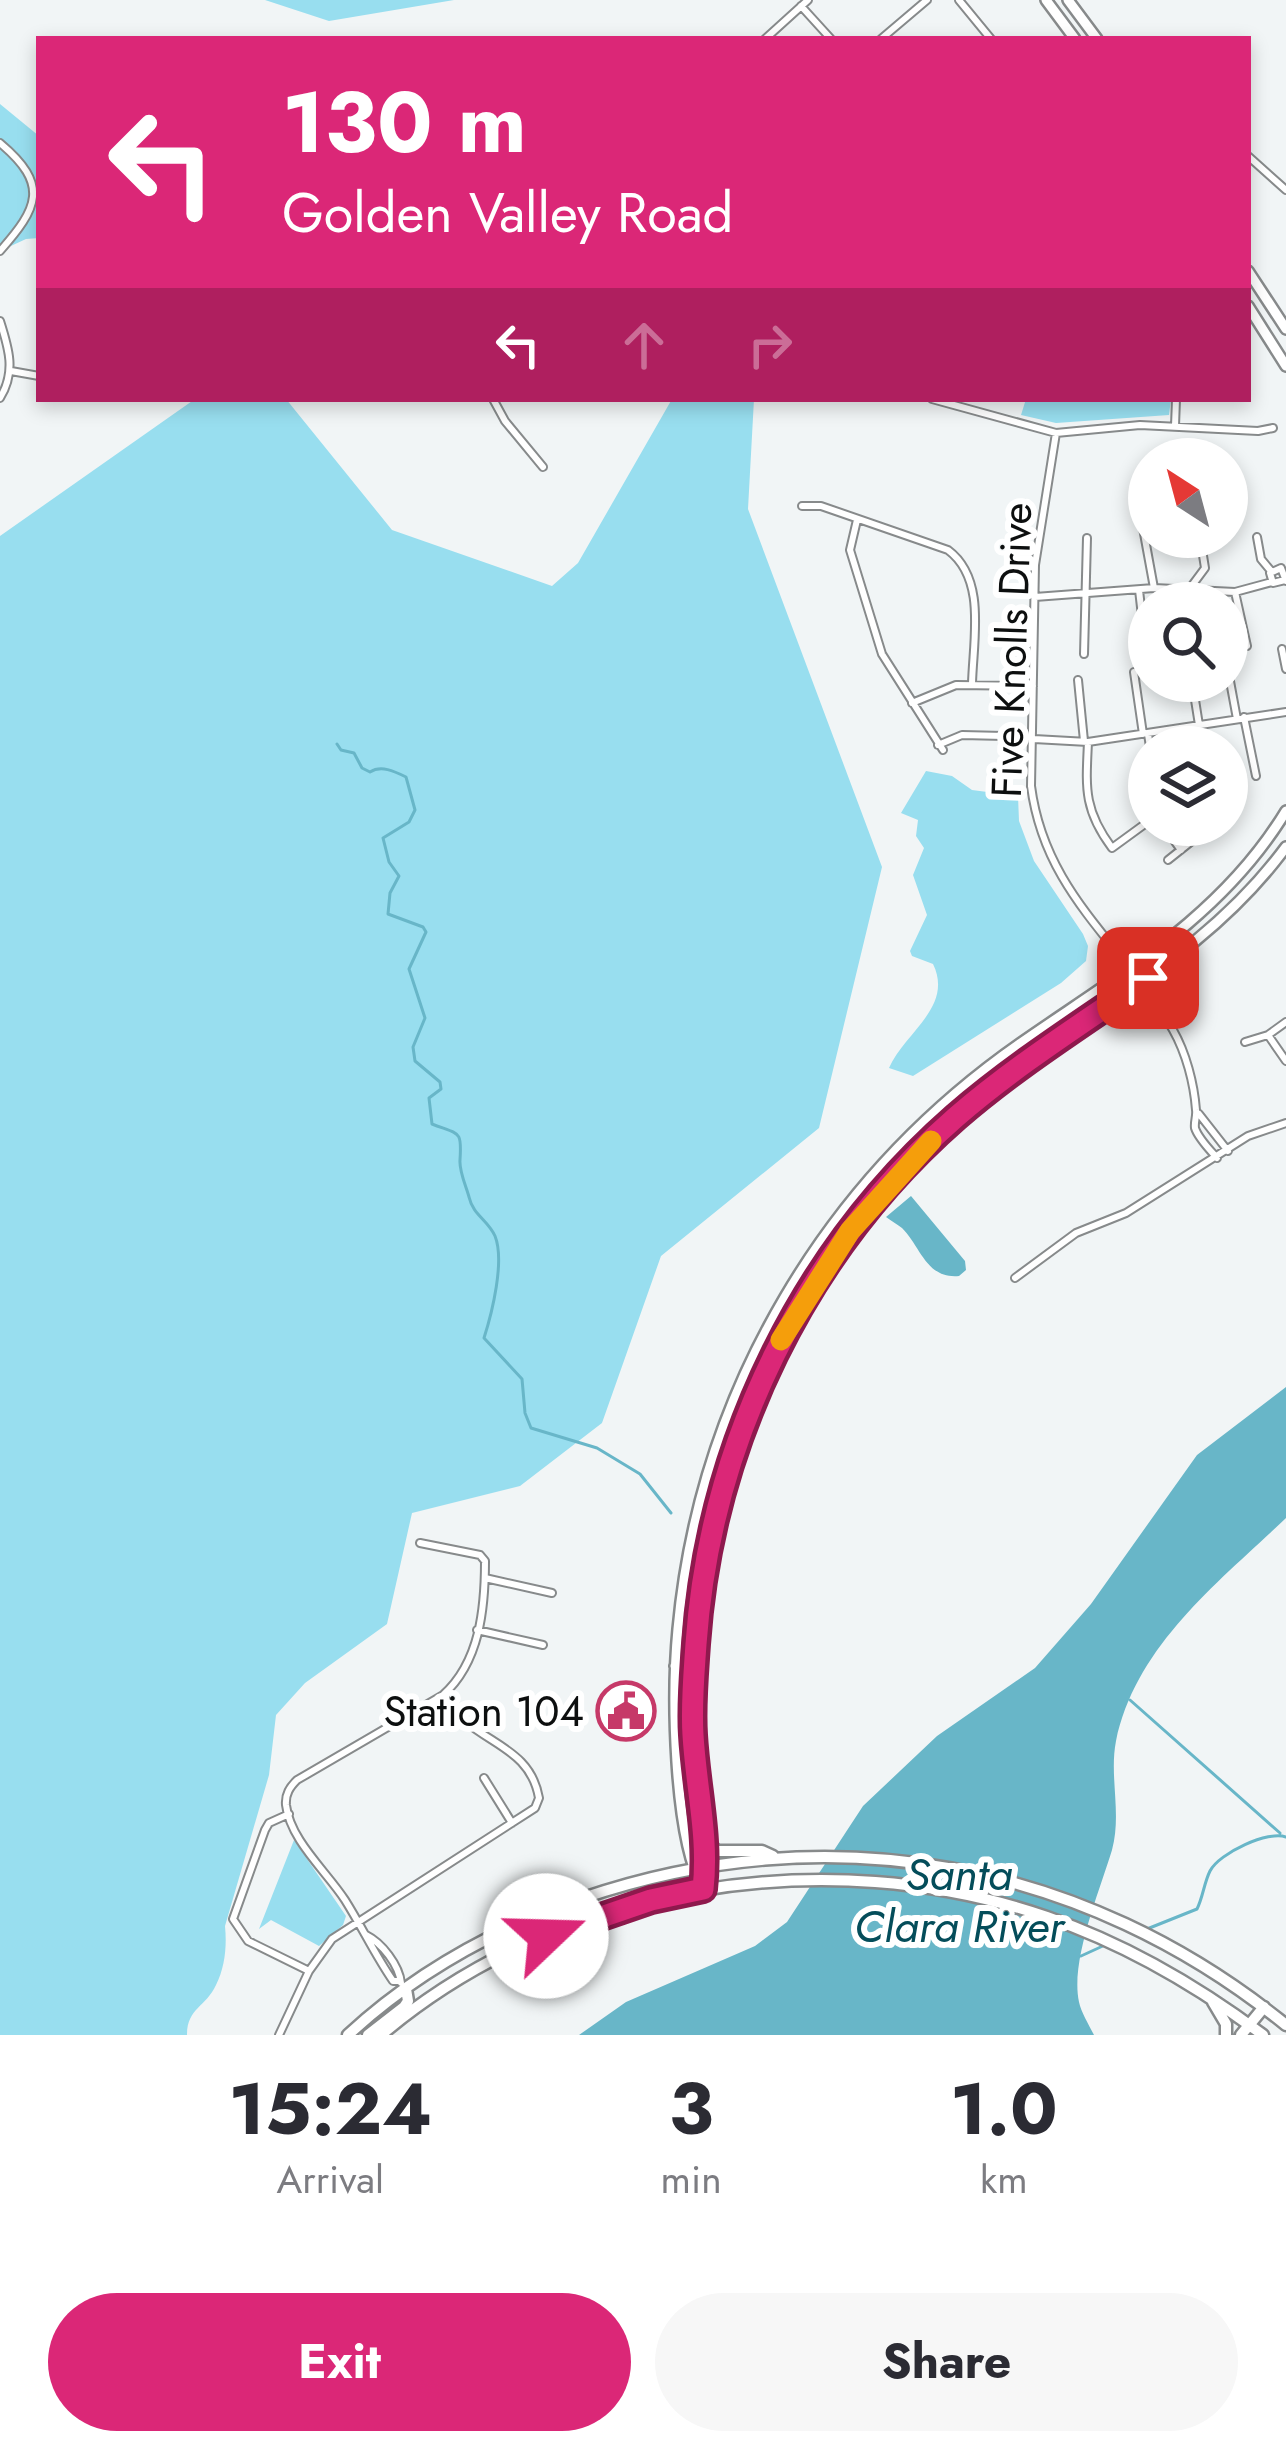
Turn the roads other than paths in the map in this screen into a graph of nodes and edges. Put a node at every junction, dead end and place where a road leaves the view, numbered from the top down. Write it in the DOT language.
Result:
graph roads {
  1 [pos="927,0"];
  2 [pos="959,0"];
  3 [pos="1046,0"];
  4 [pos="1068,0"];
  5 [pos="804,3"];
  6 [pos="768,36"];
  7 [pos="829,36"];
  8 [pos="885,36"];
  9 [pos="989,36"];
  10 [pos="1073,36"];
  11 [pos="1094,36"];
  12 [pos="0,143"];
  13 [pos="1251,159"];
  14 [pos="1286,190"];
  15 [pos="0,250"];
  16 [pos="1251,276"];
  17 [pos="1251,311"];
  18 [pos="0,321"];
  19 [pos="1286,329"];
  20 [pos="1286,366"];
  21 [pos="11,370"];
  22 [pos="36,375"];
  23 [pos="0,398"];
  24 [pos="495,402"];
  25 [pos="943,402"];
  26 [pos="1176,402"];
  27 [pos="1175,426"];
  28 [pos="1273,428"];
  29 [pos="1056,433"];
  30 [pos="543,467"];
  31 [pos="802,506"];
  32 [pos="857,519"];
  33 [pos="1257,537"];
  34 [pos="1087,538"];
  35 [pos="1271,571"];
  36 [pos="1285,575"];
  37 [pos="1272,582"];
  38 [pos="1248,588"];
  39 [pos="1128,591"];
  40 [pos="1085,596"];
  41 [pos="1035,597"];
  42 [pos="1282,649"];
  43 [pos="1084,654"];
  44 [pos="1286,669"];
  45 [pos="1078,680"];
  46 [pos="972,684"];
  47 [pos="1033,686"];
  48 [pos="1193,702"];
  49 [pos="1237,702"];
  50 [pos="912,704"];
  51 [pos="1286,712"];
  52 [pos="1241,718"];
  53 [pos="1194,726"];
  54 [pos="1004,736"];
  55 [pos="1128,736"];
  56 [pos="1032,739"];
  57 [pos="1086,742"];
  58 [pos="1256,776"];
  59 [pos="1286,811"];
  60 [pos="1128,836"];
  61 [pos="1177,846"];
  62 [pos="1185,846"];
  63 [pos="1286,847"];
  64 [pos="1180,850"];
  65 [pos="1168,860"];
  66 [pos="1129,970"];
  67 [pos="1140,984"];
  68 [pos="1286,1022"];
  69 [pos="1268,1035"];
  70 [pos="1245,1042"];
  71 [pos="1286,1060"];
  72 [pos="1196,1112"];
  73 [pos="1286,1123"];
  74 [pos="1228,1151"];
  75 [pos="1216,1158"];
  76 [pos="1015,1278"];
  77 [pos="420,1543"];
  78 [pos="485,1578"];
  79 [pos="552,1593"];
  80 [pos="477,1630"];
  81 [pos="543,1645"];
  82 [pos="675,1666"];
  83 [pos="443,1695"];
  84 [pos="693,1726"];
  85 [pos="697,1776"];
  86 [pos="484,1778"];
  87 [pos="289,1814"];
  88 [pos="512,1823"];
  89 [pos="776,1858"];
  90 [pos="706,1866"];
  91 [pos="692,1868"];
  92 [pos="703,1889"];
  93 [pos="357,1923"];
  94 [pos="310,1971"];
  95 [pos="403,1985"];
  96 [pos="1208,1994"];
  97 [pos="1264,2007"];
  98 [pos="1283,2022"];
  99 [pos="1245,2030"];
  100 [pos="279,2035"];
  101 [pos="348,2035"];
  102 [pos="368,2035"];
  103 [pos="381,2035"];
  104 [pos="1226,2035"];
  105 [pos="1266,2035"];
  1 -- 8 [label="street"];
  2 -- 9 [label="street"];
  3 -- 10 [label="main road"];
  4 -- 11 [label="main road"];
  5 -- 6 [label="street"];
  5 -- 7 [label="street"];
  12 -- 15 [label="street"];
  13 -- 14 [label="street"];
  16 -- 19 [label="main road"];
  17 -- 20 [label="main road"];
  18 -- 21 [label="street"];
  21 -- 22 [label="street"];
  21 -- 23 [label="street"];
  24 -- 30 [label="street"];
  25 -- 29 [label="street"];
  26 -- 27 [label="street"];
  27 -- 28 [label="street"];
  27 -- 29 [label="street"];
  29 -- 41 [label="street, Five Knolls Drive"];
  31 -- 32 [label="street"];
  32 -- 46 [label="street"];
  32 -- 50 [label="street"];
  33 -- 35 [label="street"];
  34 -- 40 [label="street"];
  35 -- 36 [label="street"];
  35 -- 37 [label="street"];
  36 -- 37 [label="street"];
  37 -- 38 [label="street"];
  39 -- 40 [label="street"];
  40 -- 41 [label="street"];
  40 -- 43 [label="street"];
  41 -- 47 [label="street, Five Knolls Drive"];
  42 -- 44 [label="street"];
  45 -- 57 [label="street"];
  46 -- 47 [label="street"];
  46 -- 50 [label="street"];
  47 -- 56 [label="street, Five Knolls Drive"];
  48 -- 53 [label="street"];
  49 -- 52 [label="street"];
  50 -- 54 [label="street"];
  51 -- 52 [label="street"];
  52 -- 53 [label="street"];
  52 -- 58 [label="street"];
  55 -- 57 [label="street"];
  56 -- 57 [label="street"];
  56 -- 66 [label="street, Five Knolls Drive"];
  57 -- 60 [label="street"];
  59 -- 66 [label="main road"];
  61 -- 64 [label="street"];
  62 -- 64 [label="street"];
  63 -- 67 [label="main road"];
  64 -- 65 [label="street"];
  66 -- 67 [label="street, Five Knolls Drive"];
  66 -- 82 [label="main road"];
  67 -- 72 [label="street, Five Knolls Drive"];
  67 -- 84 [label="main road"];
  68 -- 69 [label="street"];
  69 -- 70 [label="street"];
  69 -- 71 [label="street"];
  72 -- 74 [label="street"];
  72 -- 75 [label="street, Five Knolls Drive"];
  73 -- 74 [label="street"];
  74 -- 75 [label="street"];
  75 -- 76 [label="street"];
  77 -- 78 [label="street"];
  78 -- 79 [label="street"];
  78 -- 80 [label="street"];
  80 -- 81 [label="street"];
  80 -- 83 [label="street"];
  82 -- 84 [label="main road"];
  82 -- 91 [label="main road"];
  83 -- 87 [label="street"];
  83 -- 88 [label="street"];
  84 -- 85 [label="main road"];
  85 -- 89 [label="main road"];
  85 -- 90 [label="main road"];
  86 -- 88 [label="street"];
  87 -- 93 [label="street"];
  87 -- 94 [label="street"];
  88 -- 93 [label="street"];
  89 -- 90 [label="main road"];
  89 -- 97 [label="main road"];
  90 -- 91 [label="main road"];
  90 -- 92 [label="main road"];
  91 -- 92 [label="main road"];
  91 -- 95 [label="main road"];
  92 -- 96 [label="main road"];
  92 -- 103 [label="main road"];
  93 -- 94 [label="street"];
  93 -- 95 [label="street"];
  94 -- 100 [label="street"];
  95 -- 101 [label="main road"];
  95 -- 102 [label="main road"];
  96 -- 99 [label="main road"];
  96 -- 104 [label="main road"];
  97 -- 98 [label="main road"];
  97 -- 99 [label="main road"];
  98 -- 105 [label="main road"];
  99 -- 105 [label="main road"];
}
